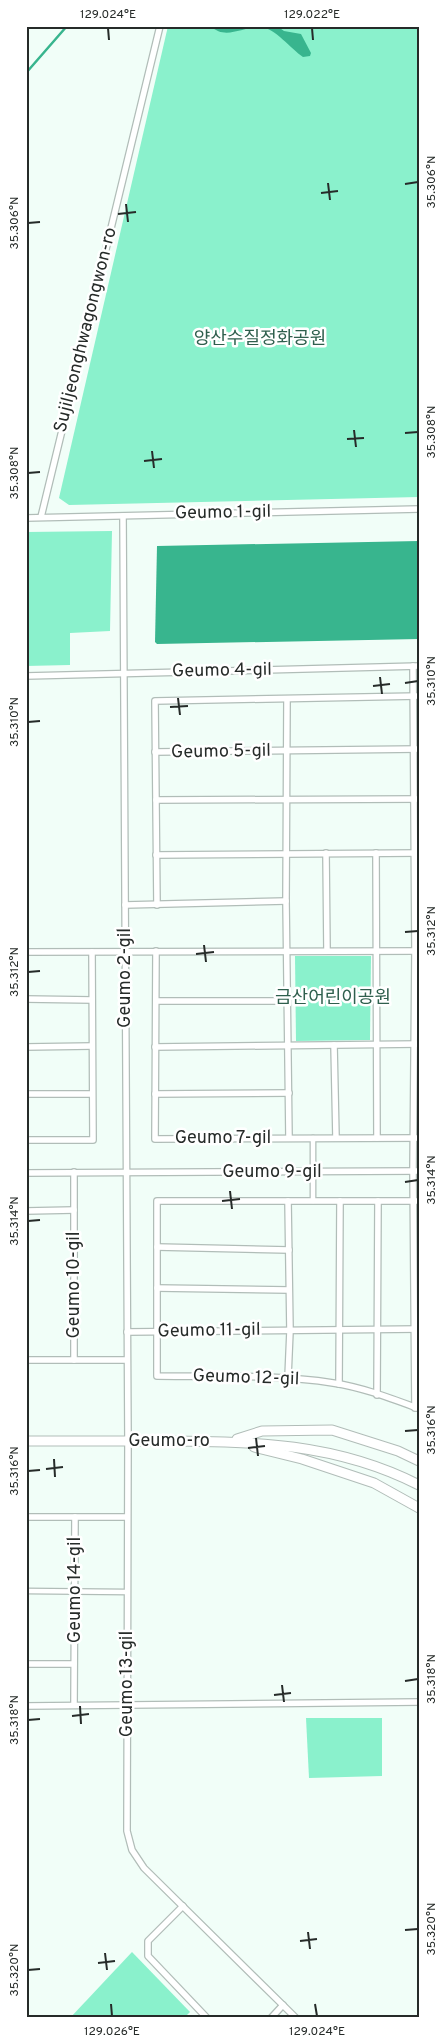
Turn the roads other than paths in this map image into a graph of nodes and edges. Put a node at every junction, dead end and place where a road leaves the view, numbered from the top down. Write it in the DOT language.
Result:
graph roads {
  1 [pos="160,26"];
  2 [pos="419,508"];
  3 [pos="123,516"];
  4 [pos="26,518"];
  5 [pos="41,518"];
  6 [pos="416,666"];
  7 [pos="124,673"];
  8 [pos="26,676"];
  9 [pos="416,696"];
  10 [pos="287,699"];
  11 [pos="416,749"];
  12 [pos="287,751"];
  13 [pos="155,752"];
  14 [pos="416,799"];
  15 [pos="156,800"];
  16 [pos="287,800"];
  17 [pos="326,853"];
  18 [pos="376,853"];
  19 [pos="416,853"];
  20 [pos="287,854"];
  21 [pos="156,855"];
  22 [pos="417,899"];
  23 [pos="286,901"];
  24 [pos="125,905"];
  25 [pos="157,905"];
  26 [pos="288,951"];
  27 [pos="327,951"];
  28 [pos="375,951"];
  29 [pos="417,951"];
  30 [pos="26,952"];
  31 [pos="92,952"];
  32 [pos="125,952"];
  33 [pos="156,952"];
  34 [pos="417,996"];
  35 [pos="26,999"];
  36 [pos="92,1000"];
  37 [pos="288,1000"];
  38 [pos="156,1001"];
  39 [pos="416,1044"];
  40 [pos="334,1045"];
  41 [pos="376,1045"];
  42 [pos="92,1046"];
  43 [pos="288,1046"];
  44 [pos="26,1047"];
  45 [pos="155,1047"];
  46 [pos="416,1091"];
  47 [pos="289,1093"];
  48 [pos="26,1094"];
  49 [pos="92,1094"];
  50 [pos="155,1094"];
  51 [pos="289,1138"];
  52 [pos="313,1138"];
  53 [pos="336,1138"];
  54 [pos="377,1138"];
  55 [pos="416,1138"];
  56 [pos="26,1140"];
  57 [pos="26,1172"];
  58 [pos="74,1172"];
  59 [pos="126,1172"];
  60 [pos="313,1172"];
  61 [pos="416,1172"];
  62 [pos="288,1201"];
  63 [pos="313,1201"];
  64 [pos="340,1201"];
  65 [pos="378,1201"];
  66 [pos="416,1201"];
  67 [pos="26,1210"];
  68 [pos="74,1210"];
  69 [pos="416,1240"];
  70 [pos="157,1247"];
  71 [pos="289,1250"];
  72 [pos="416,1284"];
  73 [pos="157,1288"];
  74 [pos="289,1290"];
  75 [pos="417,1329"];
  76 [pos="290,1330"];
  77 [pos="339,1330"];
  78 [pos="377,1330"];
  79 [pos="127,1332"];
  80 [pos="157,1332"];
  81 [pos="26,1360"];
  82 [pos="74,1360"];
  83 [pos="127,1360"];
  84 [pos="288,1377"];
  85 [pos="339,1384"];
  86 [pos="377,1395"];
  87 [pos="417,1409"];
  88 [pos="26,1441"];
  89 [pos="128,1441"];
  90 [pos="232,1441"];
  91 [pos="419,1461"];
  92 [pos="419,1485"];
  93 [pos="419,1508"];
  94 [pos="26,1517"];
  95 [pos="75,1517"];
  96 [pos="127,1517"];
  97 [pos="26,1591"];
  98 [pos="74,1592"];
  99 [pos="127,1592"];
  100 [pos="26,1664"];
  101 [pos="74,1664"];
  102 [pos="419,1702"];
  103 [pos="74,1705"];
  104 [pos="127,1705"];
  105 [pos="26,1706"];
  106 [pos="183,1906"];
  107 [pos="283,2005"];
  108 [pos="207,2018"];
  109 [pos="271,2018"];
  110 [pos="296,2018"];
  1 -- 5 [label="street, Sujiljeonghwagongwon-ro"];
  2 -- 3 [label="street, Geumo 1-gil"];
  3 -- 5 [label="street, Geumo 1-gil"];
  3 -- 7 [label="street, Geumo 2-gil"];
  4 -- 5 [label="street, Geumo 1-gil"];
  6 -- 7 [label="street, Geumo 4-gil"];
  6 -- 9 [label="street"];
  7 -- 8 [label="street, Geumo 4-gil"];
  7 -- 24 [label="street, Geumo 2-gil"];
  9 -- 10 [label="street, Geumo 5-gil"];
  9 -- 11 [label="street"];
  10 -- 12 [label="street, Geumo 5-gil"];
  10 -- 13 [label="street, Geumo 5-gil"];
  11 -- 12 [label="street, Geumo 5-gil"];
  11 -- 14 [label="street"];
  12 -- 13 [label="street, Geumo 5-gil"];
  12 -- 16 [label="street, Geumo 5-gil"];
  13 -- 15 [label="street, Geumo 5-gil"];
  14 -- 16 [label="street"];
  14 -- 19 [label="street"];
  15 -- 16 [label="street"];
  15 -- 21 [label="street, Geumo 5-gil"];
  16 -- 20 [label="street, Geumo 5-gil"];
  17 -- 18 [label="street"];
  17 -- 20 [label="street"];
  17 -- 27 [label="street"];
  18 -- 19 [label="street"];
  18 -- 28 [label="street"];
  19 -- 22 [label="street"];
  20 -- 21 [label="street"];
  20 -- 23 [label="street, Geumo 5-gil"];
  21 -- 25 [label="street, Geumo 5-gil"];
  22 -- 29 [label="street"];
  23 -- 25 [label="street"];
  23 -- 26 [label="street, Geumo 5-gil"];
  24 -- 25 [label="street"];
  24 -- 32 [label="street, Geumo 2-gil"];
  26 -- 27 [label="street"];
  26 -- 33 [label="street"];
  26 -- 37 [label="street, Geumo 5-gil"];
  27 -- 28 [label="street"];
  28 -- 29 [label="street"];
  28 -- 41 [label="street"];
  29 -- 34 [label="street"];
  30 -- 31 [label="street"];
  31 -- 32 [label="street"];
  31 -- 36 [label="street"];
  32 -- 33 [label="street"];
  32 -- 59 [label="street, Geumo 2-gil"];
  33 -- 38 [label="street, Geumo 7-gil"];
  34 -- 39 [label="street"];
  35 -- 36 [label="street"];
  36 -- 42 [label="street"];
  37 -- 38 [label="street"];
  37 -- 43 [label="street, Geumo 5-gil"];
  38 -- 45 [label="street, Geumo 7-gil"];
  39 -- 41 [label="street"];
  39 -- 46 [label="street"];
  40 -- 41 [label="street"];
  40 -- 43 [label="street"];
  40 -- 53 [label="street"];
  41 -- 54 [label="street"];
  42 -- 44 [label="street"];
  42 -- 49 [label="street"];
  43 -- 45 [label="street"];
  43 -- 47 [label="street, Geumo 5-gil"];
  45 -- 50 [label="street, Geumo 7-gil"];
  46 -- 55 [label="street"];
  47 -- 50 [label="street"];
  47 -- 51 [label="street, Geumo 5-gil"];
  48 -- 49 [label="street"];
  49 -- 56 [label="street"];
  50 -- 51 [label="street, Geumo 7-gil"];
  51 -- 52 [label="street, Geumo 7-gil"];
  52 -- 53 [label="street, Geumo 7-gil"];
  52 -- 60 [label="street"];
  53 -- 54 [label="street, Geumo 7-gil"];
  54 -- 55 [label="street, Geumo 7-gil"];
  55 -- 61 [label="street"];
  57 -- 58 [label="street"];
  58 -- 59 [label="street"];
  58 -- 68 [label="street, Geumo 10-gil"];
  59 -- 60 [label="street, Geumo 9-gil"];
  59 -- 79 [label="street, Geumo 2-gil"];
  60 -- 61 [label="street, Geumo 9-gil"];
  60 -- 63 [label="street"];
  61 -- 66 [label="street"];
  62 -- 63 [label="street, Geumo 12-gil"];
  62 -- 70 [label="street, Geumo 12-gil"];
  62 -- 71 [label="street"];
  63 -- 64 [label="street, Geumo 12-gil"];
  64 -- 65 [label="street, Geumo 12-gil"];
  64 -- 77 [label="street"];
  65 -- 66 [label="street, Geumo 12-gil"];
  65 -- 78 [label="street"];
  66 -- 69 [label="street"];
  67 -- 68 [label="street, Geumo 10-gil"];
  68 -- 82 [label="street, Geumo 10-gil"];
  69 -- 72 [label="street"];
  70 -- 71 [label="street"];
  70 -- 73 [label="street, Geumo 12-gil"];
  71 -- 74 [label="street"];
  72 -- 75 [label="street"];
  73 -- 74 [label="street"];
  73 -- 80 [label="street, Geumo 12-gil"];
  74 -- 76 [label="street"];
  75 -- 78 [label="street, Geumo 11-gil"];
  75 -- 87 [label="street"];
  76 -- 77 [label="street, Geumo 11-gil"];
  76 -- 80 [label="street, Geumo 11-gil"];
  76 -- 84 [label="street"];
  77 -- 78 [label="street, Geumo 11-gil"];
  77 -- 85 [label="street"];
  78 -- 86 [label="street"];
  79 -- 80 [label="street, Geumo 11-gil"];
  79 -- 83 [label="street, Geumo 2-gil"];
  80 -- 84 [label="street, Geumo 12-gil"];
  81 -- 82 [label="street, Geumo 10-gil"];
  82 -- 83 [label="street, Geumo 10-gil"];
  83 -- 89 [label="street, Geumo 2-gil"];
  84 -- 85 [label="street, Geumo 12-gil"];
  85 -- 86 [label="street, Geumo 12-gil"];
  86 -- 87 [label="street, Geumo 12-gil"];
  88 -- 89 [label="main road, Geumo-ro"];
  89 -- 90 [label="main road, Geumo-ro"];
  89 -- 96 [label="street, Geumo 13-gil"];
  90 -- 91 [label="main road"];
  90 -- 92 [label="main road, Geumo-ro"];
  90 -- 93 [label="main road"];
  94 -- 95 [label="street, Geumo 14-gil"];
  95 -- 96 [label="street, Geumo 14-gil"];
  95 -- 98 [label="street, Geumo 14-gil"];
  96 -- 99 [label="street, Geumo 13-gil"];
  97 -- 98 [label="street"];
  98 -- 99 [label="street"];
  98 -- 101 [label="street, Geumo 14-gil"];
  99 -- 104 [label="street, Geumo 13-gil"];
  100 -- 101 [label="street, Geumo 14-gil"];
  101 -- 103 [label="street, Geumo 14-gil"];
  102 -- 104 [label="street"];
  103 -- 104 [label="street"];
  103 -- 105 [label="street"];
  104 -- 106 [label="street, Geumo 13-gil"];
  106 -- 107 [label="street, Geumo 13-gil"];
  106 -- 108 [label="street"];
  107 -- 109 [label="street"];
  107 -- 110 [label="street, Geumo 13-gil"];
}
